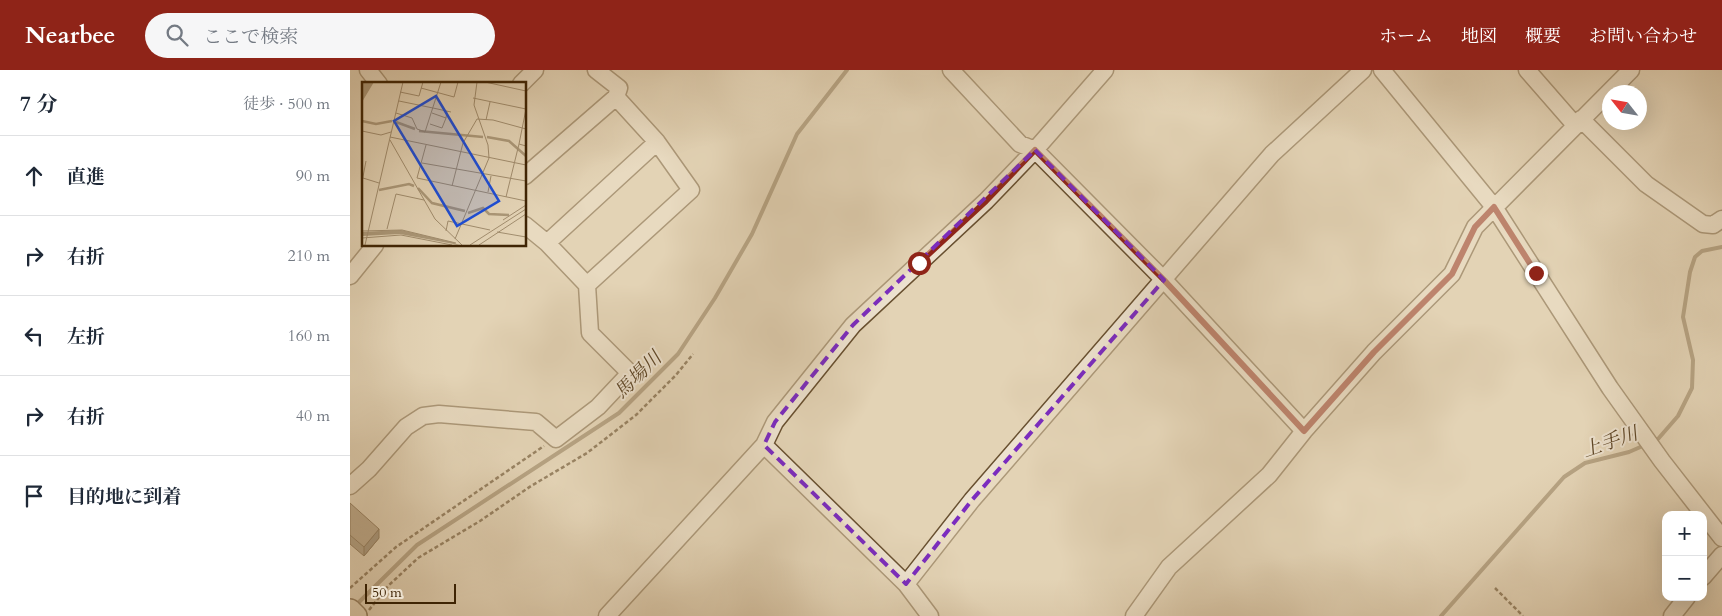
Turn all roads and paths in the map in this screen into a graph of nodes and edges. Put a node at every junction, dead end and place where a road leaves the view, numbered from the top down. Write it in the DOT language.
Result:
graph roads {
  1 [pos="368,70"];
  2 [pos="535,70"];
  3 [pos="596,70"];
  4 [pos="951,70"];
  5 [pos="1105,70"];
  6 [pos="1363,70"];
  7 [pos="1382,70"];
  8 [pos="1527,70"];
  9 [pos="1631,70"];
  10 [pos="377,82"];
  11 [pos="524,82"];
  12 [pos="616,97"];
  13 [pos="1578,122"];
  14 [pos="657,142"];
  15 [pos="1035,150"];
  16 [pos="526,175"];
  17 [pos="1494,207"];
  18 [pos="1722,219"];
  19 [pos="526,226"];
  20 [pos="547,243"];
  21 [pos="374,246"];
  22 [pos="350,276"];
  23 [pos="1164,280"];
  24 [pos="587,285"];
  25 [pos="693,354"];
  26 [pos="1304,431"];
  27 [pos="556,438"];
  28 [pos="764,445"];
  29 [pos="350,486"];
  30 [pos="1722,538"];
  31 [pos="1722,554"];
  32 [pos="1707,573"];
  33 [pos="906,584"];
  34 [pos="350,588"];
  35 [pos="1494,588"];
  36 [pos="1684,601"];
  37 [pos="356,614"];
  38 [pos="607,616"];
  39 [pos="930,616"];
  40 [pos="1134,616"];
  41 [pos="1523,616"];
  42 [pos="1672,616"];
  1 -- 10 [label="street"];
  2 -- 11 [label="street"];
  3 -- 12 [label="street"];
  4 -- 15 [label="street"];
  5 -- 15 [label="street"];
  6 -- 23 [label="street"];
  7 -- 17 [label="street"];
  8 -- 13 [label="street"];
  9 -- 13 [label="street"];
  12 -- 14 [label="street"];
  12 -- 16 [label="street"];
  13 -- 17 [label="street"];
  13 -- 18 [label="street"];
  14 -- 20 [label="street"];
  14 -- 24 [label="street"];
  15 -- 23 [label="street"];
  15 -- 28 [label="street"];
  17 -- 26 [label="street"];
  17 -- 30 [label="street"];
  19 -- 20 [label="street"];
  20 -- 24 [label="street"];
  21 -- 22 [label="street"];
  23 -- 26 [label="street"];
  23 -- 33 [label="street"];
  24 -- 27 [label="street"];
  25 -- 37 [label="path"];
  26 -- 40 [label="street"];
  27 -- 29 [label="street"];
  27 -- 34 [label="path"];
  28 -- 33 [label="street"];
  28 -- 38 [label="street"];
  31 -- 32 [label="street"];
  33 -- 39 [label="street"];
  35 -- 41 [label="path"];
  36 -- 42 [label="street"];
}
